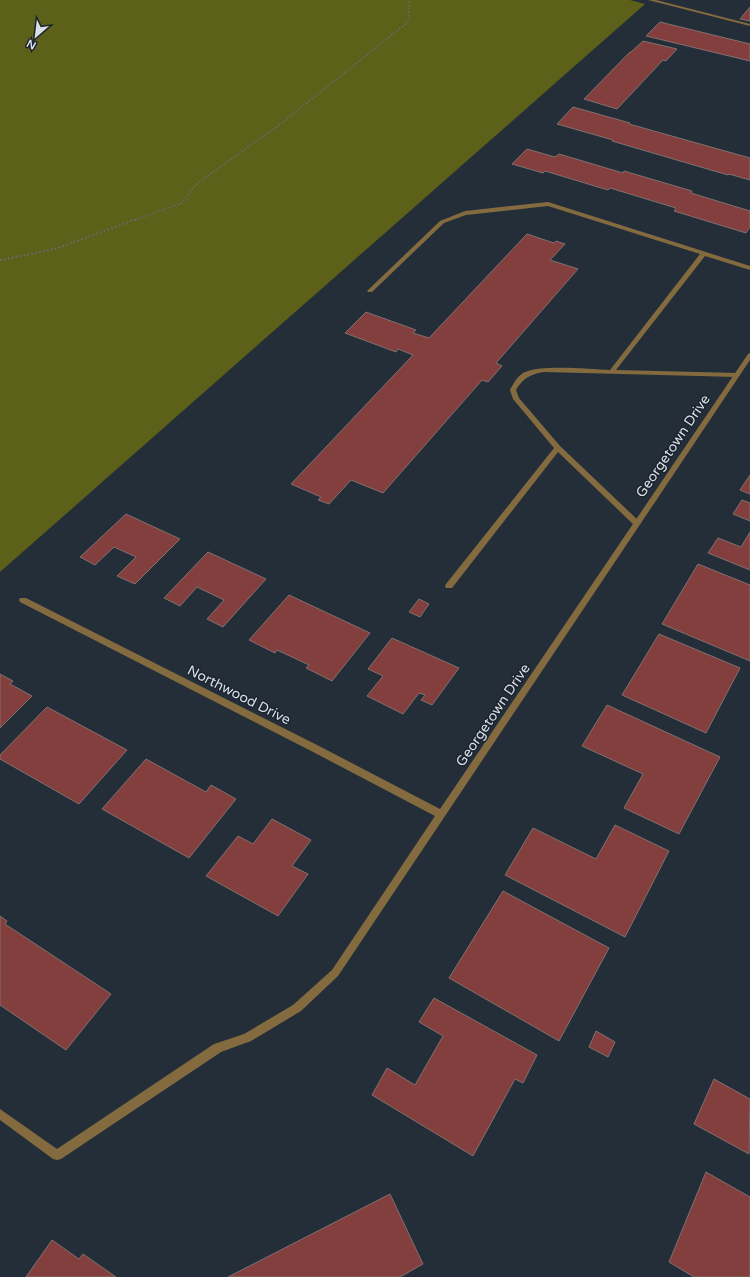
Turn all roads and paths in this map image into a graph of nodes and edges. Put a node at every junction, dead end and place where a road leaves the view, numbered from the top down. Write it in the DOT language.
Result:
graph roads {
  1 [pos="409,0"];
  2 [pos="650,0"];
  3 [pos="750,24"];
  4 [pos="704,253"];
  5 [pos="0,260"];
  6 [pos="750,268"];
  7 [pos="370,291"];
  8 [pos="750,355"];
  9 [pos="612,371"];
  10 [pos="737,374"];
  11 [pos="558,448"];
  12 [pos="637,523"];
  13 [pos="449,586"];
  14 [pos="23,600"];
  15 [pos="442,815"];
  16 [pos="0,1114"];
  1 -- 5 [label="path"];
  2 -- 3 [label="street"];
  4 -- 6 [label="street"];
  4 -- 7 [label="street"];
  4 -- 9 [label="street"];
  8 -- 10 [label="street, Georgetown Drive"];
  9 -- 10 [label="street"];
  9 -- 11 [label="street"];
  10 -- 12 [label="street, Georgetown Drive"];
  11 -- 12 [label="street"];
  11 -- 13 [label="street"];
  12 -- 15 [label="street, Georgetown Drive"];
  14 -- 15 [label="street, Northwood Drive"];
  15 -- 16 [label="street, Georgetown Drive"];
}
